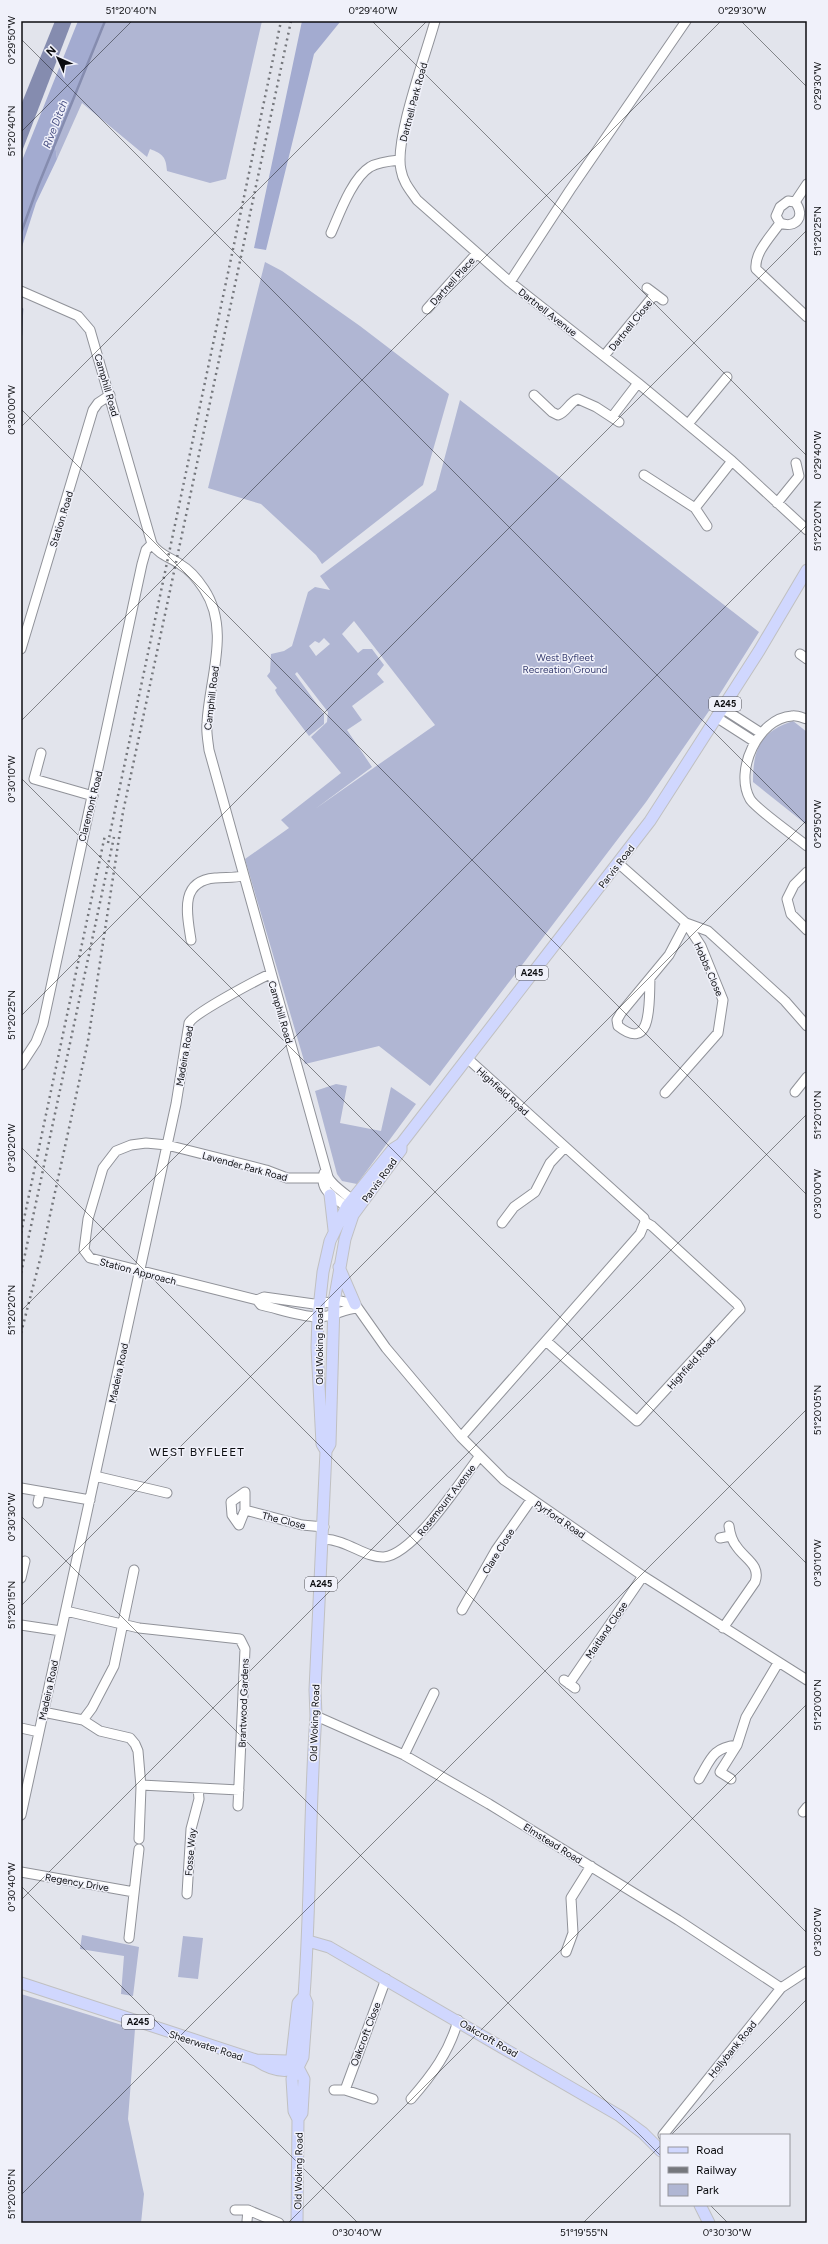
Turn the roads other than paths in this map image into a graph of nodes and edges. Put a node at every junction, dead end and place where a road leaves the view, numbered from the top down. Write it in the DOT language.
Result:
graph roads {
  1 [pos="435,21"];
  2 [pos="686,21"];
  3 [pos="400,160"];
  4 [pos="807,184"];
  5 [pos="796,202"];
  6 [pos="780,224"];
  7 [pos="331,233"];
  8 [pos="477,253"];
  9 [pos="510,282"];
  10 [pos="647,288"];
  11 [pos="21,291"];
  12 [pos="655,294"];
  13 [pos="663,300"];
  14 [pos="427,309"];
  15 [pos="807,317"];
  16 [pos="604,356"];
  17 [pos="727,377"];
  18 [pos="638,383"];
  19 [pos="110,395"];
  20 [pos="534,395"];
  21 [pos="688,424"];
  22 [pos="732,461"];
  23 [pos="796,463"];
  24 [pos="644,475"];
  25 [pos="803,476"];
  26 [pos="777,503"];
  27 [pos="695,508"];
  28 [pos="707,526"];
  29 [pos="807,530"];
  30 [pos="152,544"];
  31 [pos="807,570"];
  32 [pos="21,649"];
  33 [pos="719,713"];
  34 [pos="807,719"];
  35 [pos="761,733"];
  36 [pos="755,742"];
  37 [pos="41,753"];
  38 [pos="93,796"];
  39 [pos="807,846"];
  40 [pos="618,863"];
  41 [pos="807,872"];
  42 [pos="243,876"];
  43 [pos="686,924"];
  44 [pos="807,930"];
  45 [pos="191,940"];
  46 [pos="270,974"];
  47 [pos="650,978"];
  48 [pos="807,1026"];
  49 [pos="467,1058"];
  50 [pos="21,1065"];
  51 [pos="807,1077"];
  52 [pos="795,1092"];
  53 [pos="665,1093"];
  54 [pos="167,1145"];
  55 [pos="565,1147"];
  56 [pos="326,1168"];
  57 [pos="323,1178"];
  58 [pos="330,1195"];
  59 [pos="353,1207"];
  60 [pos="645,1222"];
  61 [pos="502,1223"];
  62 [pos="334,1230"];
  63 [pos="339,1266"];
  64 [pos="140,1272"];
  65 [pos="257,1300"];
  66 [pos="334,1302"];
  67 [pos="319,1304"];
  68 [pos="356,1306"];
  69 [pos="334,1314"];
  70 [pos="318,1317"];
  71 [pos="546,1341"];
  72 [pos="461,1437"];
  73 [pos="326,1451"];
  74 [pos="479,1457"];
  75 [pos="95,1476"];
  76 [pos="21,1488"];
  77 [pos="40,1492"];
  78 [pos="167,1493"];
  79 [pos="90,1500"];
  80 [pos="531,1500"];
  81 [pos="38,1503"];
  82 [pos="245,1510"];
  83 [pos="729,1526"];
  84 [pos="324,1527"];
  85 [pos="730,1536"];
  86 [pos="720,1538"];
  87 [pos="324,1539"];
  88 [pos="25,1561"];
  89 [pos="134,1570"];
  90 [pos="643,1576"];
  91 [pos="21,1578"];
  92 [pos="467,1607"];
  93 [pos="66,1611"];
  94 [pos="123,1624"];
  95 [pos="21,1626"];
  96 [pos="723,1628"];
  97 [pos="61,1631"];
  98 [pos="778,1663"];
  99 [pos="807,1680"];
  100 [pos="569,1684"];
  101 [pos="434,1693"];
  102 [pos="43,1712"];
  103 [pos="316,1716"];
  104 [pos="83,1720"];
  105 [pos="21,1728"];
  106 [pos="39,1732"];
  107 [pos="737,1745"];
  108 [pos="404,1755"];
  109 [pos="699,1779"];
  110 [pos="731,1779"];
  111 [pos="141,1785"];
  112 [pos="198,1788"];
  113 [pos="239,1790"];
  114 [pos="238,1806"];
  115 [pos="21,1815"];
  116 [pos="591,1866"];
  117 [pos="21,1872"];
  118 [pos="134,1892"];
  119 [pos="187,1894"];
  120 [pos="129,1938"];
  121 [pos="308,1941"];
  122 [pos="566,1952"];
  123 [pos="807,1971"];
  124 [pos="386,1979"];
  125 [pos="21,1983"];
  126 [pos="781,1988"];
  127 [pos="458,2020"];
  128 [pos="297,2068"];
  129 [pos="334,2090"];
  130 [pos="345,2090"];
  131 [pos="373,2098"];
  132 [pos="411,2099"];
  133 [pos="664,2134"];
  134 [pos="659,2145"];
  135 [pos="700,2206"];
  136 [pos="235,2210"];
  137 [pos="248,2210"];
  138 [pos="247,2221"];
  139 [pos="279,2223"];
  140 [pos="297,2223"];
  141 [pos="709,2223"];
  1 -- 3 [label="street, Dartnell Park Road"];
  2 -- 9 [label="street, Dartnell Avenue"];
  3 -- 7 [label="street"];
  3 -- 8 [label="street, Dartnell Park Road"];
  4 -- 5 [label="street"];
  5 -- 6 [label="street"];
  5 -- 6 [label="street"];
  6 -- 15 [label="street"];
  8 -- 9 [label="street, Dartnell Park Road"];
  8 -- 14 [label="street, Dartnell Place"];
  9 -- 16 [label="street, Dartnell Avenue"];
  10 -- 12 [label="street, Dartnell Close"];
  11 -- 19 [label="street, Camphill Road"];
  12 -- 13 [label="street, Dartnell Close"];
  12 -- 16 [label="street, Dartnell Close"];
  16 -- 18 [label="street, Dartnell Avenue"];
  17 -- 21 [label="street"];
  18 -- 20 [label="street"];
  18 -- 21 [label="street, Dartnell Avenue"];
  19 -- 30 [label="street, Camphill Road"];
  19 -- 32 [label="street, Station Road"];
  21 -- 22 [label="street, Dartnell Avenue"];
  22 -- 26 [label="street, Dartnell Avenue"];
  22 -- 27 [label="street"];
  23 -- 25 [label="street"];
  24 -- 27 [label="street"];
  25 -- 26 [label="street"];
  26 -- 29 [label="street, Dartnell Avenue"];
  27 -- 28 [label="street"];
  30 -- 38 [label="street, Claremont Road"];
  30 -- 42 [label="street, Camphill Road"];
  31 -- 33 [label="main road, Parvis Road / A245"];
  33 -- 35 [label="street"];
  33 -- 36 [label="street"];
  33 -- 40 [label="main road, Parvis Road / A245"];
  34 -- 35 [label="street"];
  35 -- 36 [label="street"];
  36 -- 39 [label="street"];
  37 -- 38 [label="street"];
  38 -- 50 [label="street, Claremont Road"];
  40 -- 43 [label="street, Hobbs Close"];
  40 -- 49 [label="main road, Parvis Road / A245"];
  41 -- 44 [label="street"];
  42 -- 45 [label="street"];
  42 -- 46 [label="street, Camphill Road"];
  43 -- 47 [label="street, Hobbs Close"];
  43 -- 48 [label="street"];
  43 -- 53 [label="street, Hobbs Close"];
  46 -- 54 [label="street, Madeira Road"];
  46 -- 56 [label="street, Camphill Road"];
  47 -- 47 [label="street, Hobbs Close"];
  49 -- 55 [label="street, Highfield Road"];
  49 -- 59 [label="main road, Parvis Road / A245"];
  51 -- 52 [label="street"];
  54 -- 57 [label="street, Lavender Park Road"];
  54 -- 64 [label="street, Madeira Road"];
  54 -- 64 [label="street, Station Approach"];
  55 -- 60 [label="street, Highfield Road"];
  55 -- 61 [label="street"];
  56 -- 57 [label="street"];
  56 -- 59 [label="street, Camphill Road"];
  57 -- 58 [label="street"];
  58 -- 59 [label="street"];
  58 -- 62 [label="main road"];
  59 -- 62 [label="main road, Old Woking Road / A245"];
  59 -- 63 [label="main road, Old Woking Road / A245"];
  60 -- 71 [label="street"];
  60 -- 71 [label="street, Highfield Road"];
  62 -- 67 [label="main road, Old Woking Road / A245"];
  63 -- 66 [label="main road, Old Woking Road / A245"];
  63 -- 68 [label="main road"];
  64 -- 65 [label="street, Station Approach"];
  64 -- 75 [label="street, Madeira Road"];
  65 -- 67 [label="street, Station Approach"];
  65 -- 70 [label="street, Station Approach"];
  66 -- 67 [label="street, Station Approach"];
  66 -- 68 [label="street"];
  66 -- 69 [label="main road, Old Woking Road / A245"];
  67 -- 70 [label="main road, Old Woking Road / A245"];
  68 -- 69 [label="street"];
  68 -- 72 [label="street, Pyrford Road"];
  69 -- 70 [label="street"];
  69 -- 73 [label="main road, Old Woking Road / A245"];
  70 -- 73 [label="main road, Old Woking Road / A245"];
  71 -- 72 [label="street"];
  72 -- 74 [label="street, Pyrford Road"];
  73 -- 84 [label="main road, Old Woking Road / A245"];
  74 -- 80 [label="street, Pyrford Road"];
  74 -- 87 [label="street, Rosemount Avenue"];
  75 -- 78 [label="street"];
  75 -- 79 [label="street, Madeira Road"];
  76 -- 77 [label="street"];
  77 -- 79 [label="street"];
  77 -- 81 [label="street"];
  79 -- 93 [label="street, Madeira Road"];
  80 -- 90 [label="street, Pyrford Road"];
  80 -- 92 [label="street, Clare Close"];
  82 -- 84 [label="street, The Close"];
  83 -- 85 [label="street"];
  84 -- 87 [label="main road, Old Woking Road / A245"];
  85 -- 86 [label="street"];
  85 -- 96 [label="street"];
  87 -- 103 [label="main road, Old Woking Road / A245"];
  88 -- 91 [label="street"];
  89 -- 94 [label="street"];
  90 -- 96 [label="street, Pyrford Road"];
  90 -- 100 [label="street, Maitland Close"];
  93 -- 94 [label="street, Brantwood Gardens"];
  93 -- 97 [label="street, Madeira Road"];
  94 -- 104 [label="street"];
  94 -- 113 [label="street, Brantwood Gardens"];
  95 -- 97 [label="street"];
  96 -- 98 [label="street, Pyrford Road"];
  97 -- 102 [label="street, Madeira Road"];
  98 -- 99 [label="street, Pyrford Road"];
  98 -- 107 [label="street"];
  101 -- 108 [label="street"];
  102 -- 104 [label="street"];
  102 -- 106 [label="street, Madeira Road"];
  103 -- 108 [label="street, Elmstead Road"];
  103 -- 121 [label="main road, Old Woking Road / A245"];
  104 -- 111 [label="street"];
  105 -- 106 [label="street"];
  106 -- 115 [label="street, Madeira Road"];
  107 -- 109 [label="street"];
  107 -- 110 [label="street"];
  108 -- 116 [label="street, Elmstead Road"];
  111 -- 112 [label="street"];
  111 -- 118 [label="street"];
  112 -- 113 [label="street"];
  112 -- 119 [label="street, Fosse Way"];
  113 -- 114 [label="street, Brantwood Gardens"];
  116 -- 122 [label="street"];
  116 -- 126 [label="street, Elmstead Road"];
  117 -- 118 [label="street, Regency Drive"];
  118 -- 120 [label="street"];
  121 -- 124 [label="main road, Oakcroft Road"];
  121 -- 128 [label="main road, Old Woking Road / A245"];
  123 -- 126 [label="street, Hollybank Road"];
  124 -- 127 [label="main road, Oakcroft Road"];
  124 -- 130 [label="street, Oakcroft Close"];
  125 -- 128 [label="main road, Sheerwater Road / A245"];
  126 -- 133 [label="street, Hollybank Road"];
  127 -- 132 [label="street"];
  127 -- 134 [label="main road, Oakcroft Road"];
  128 -- 140 [label="main road, Old Woking Road"];
  129 -- 130 [label="street"];
  130 -- 131 [label="street"];
  135 -- 141 [label="main road"];
  136 -- 137 [label="street"];
  137 -- 138 [label="street"];
  137 -- 139 [label="street"];
}
